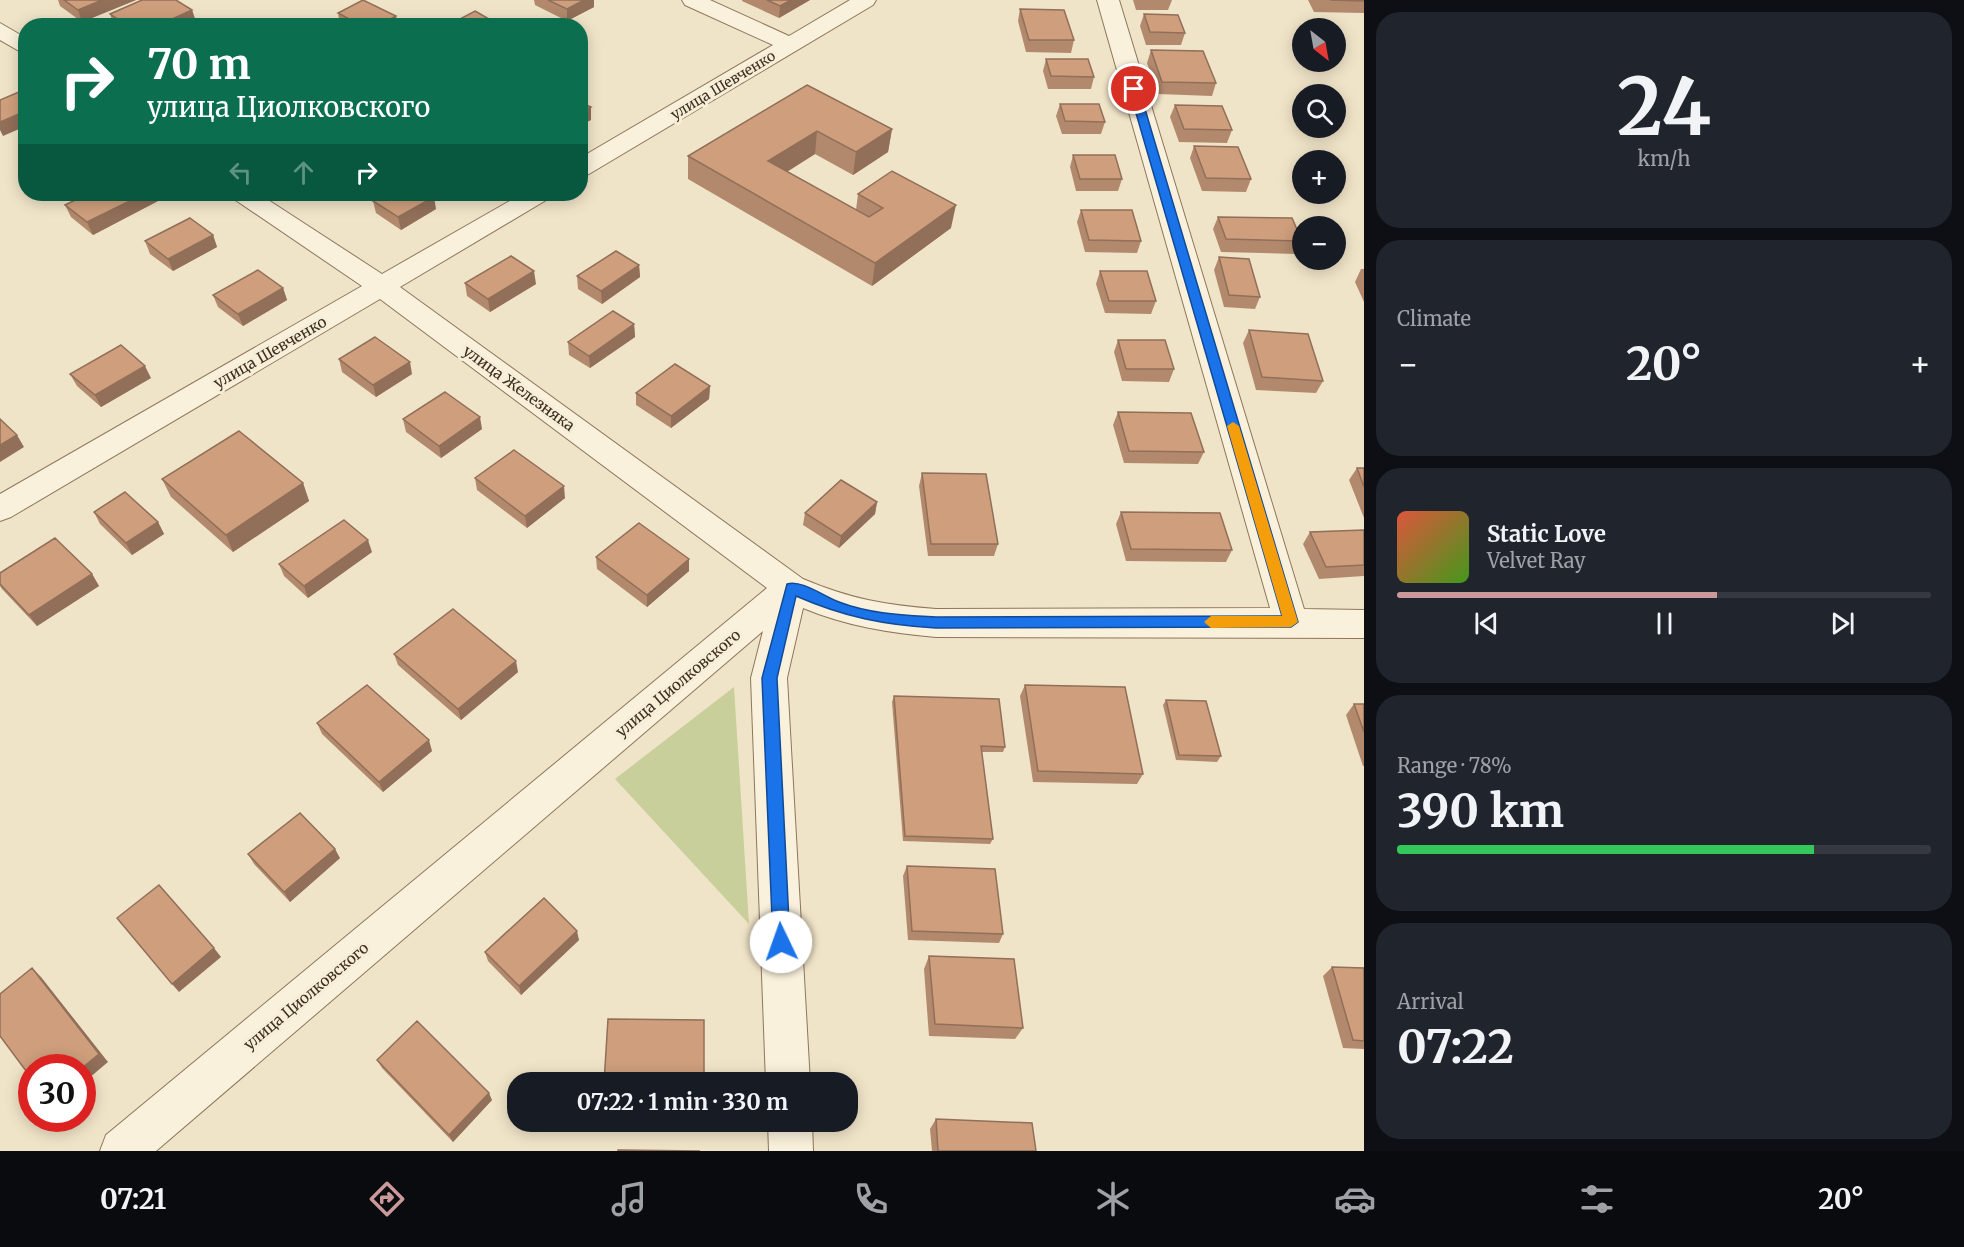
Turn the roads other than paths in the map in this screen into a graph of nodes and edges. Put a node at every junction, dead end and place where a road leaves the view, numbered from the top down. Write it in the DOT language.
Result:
graph roads {
  1 [pos="693,0"];
  2 [pos="865,0"];
  3 [pos="1108,0"];
  4 [pos="0,30"];
  5 [pos="18,42"];
  6 [pos="790,45"];
  7 [pos="588,164"];
  8 [pos="254,201"];
  9 [pos="527,201"];
  10 [pos="381,286"];
  11 [pos="0,509"];
  12 [pos="791,588"];
  13 [pos="1291,622"];
  14 [pos="1364,624"];
  15 [pos="787,1072"];
  16 [pos="790,1132"];
  17 [pos="122,1151"];
  18 [pos="791,1151"];
  1 -- 6 [label="street"];
  2 -- 6 [label="street, улица Шевченко"];
  3 -- 13 [label="street"];
  4 -- 5 [label="street"];
  6 -- 7 [label="street, улица Шевченко"];
  8 -- 10 [label="street, улица Железняка"];
  9 -- 10 [label="street, улица Шевченко"];
  10 -- 11 [label="street, улица Шевченко"];
  10 -- 12 [label="street, улица Железняка"];
  12 -- 13 [label="street"];
  12 -- 15 [label="street"];
  12 -- 17 [label="street, улица Циолковского"];
  13 -- 14 [label="street"];
  16 -- 18 [label="street"];
}
